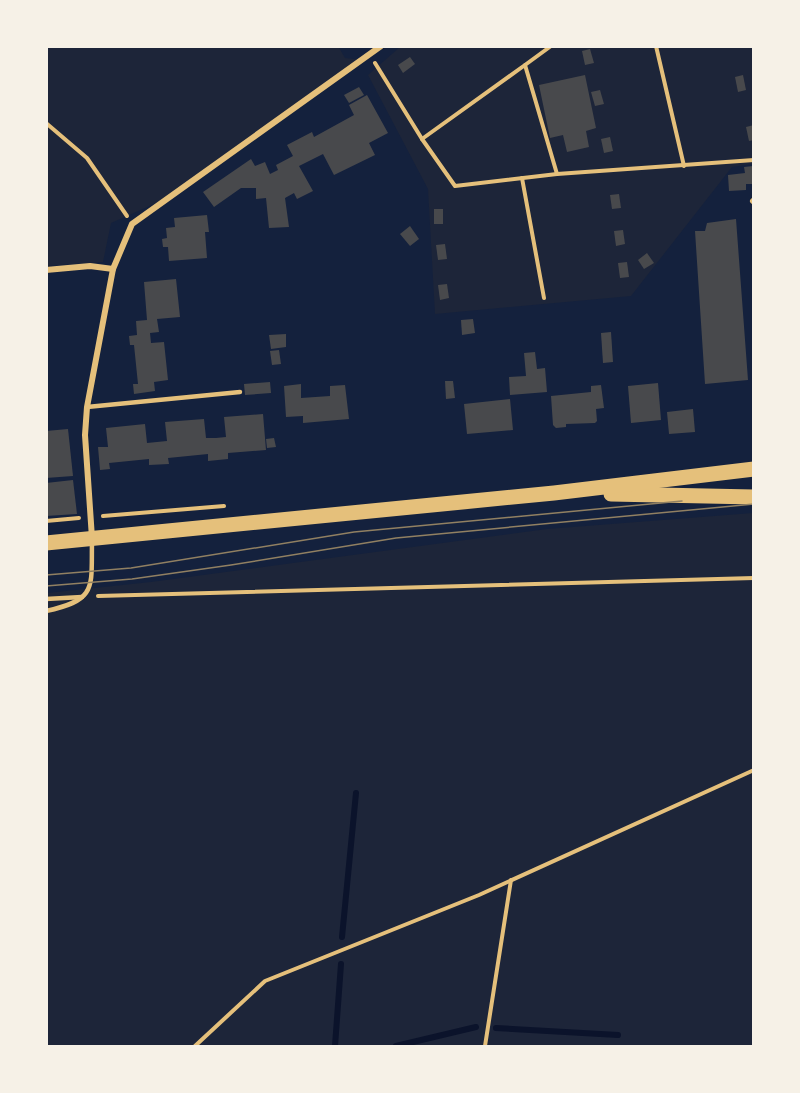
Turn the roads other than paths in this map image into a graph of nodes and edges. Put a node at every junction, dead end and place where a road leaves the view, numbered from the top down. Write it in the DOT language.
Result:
graph roads {
  1 [pos="381,46"];
  2 [pos="113,269"];
  3 [pos="46,270"];
  4 [pos="240,392"];
  5 [pos="87,407"];
  6 [pos="753,470"];
  7 [pos="554,493"];
  8 [pos="753,496"];
  9 [pos="92,538"];
  10 [pos="46,543"];
  11 [pos="85,597"];
  12 [pos="46,599"];
  13 [pos="46,611"];
  1 -- 2 [label="street"];
  2 -- 3 [label="street"];
  2 -- 5 [label="street"];
  4 -- 5 [label="lane"];
  5 -- 9 [label="street"];
  6 -- 7 [label="main road"];
  7 -- 8 [label="main road"];
  7 -- 9 [label="main road"];
  9 -- 10 [label="main road"];
  9 -- 11 [label="lane"];
  11 -- 12 [label="lane"];
  11 -- 13 [label="lane"];
}
